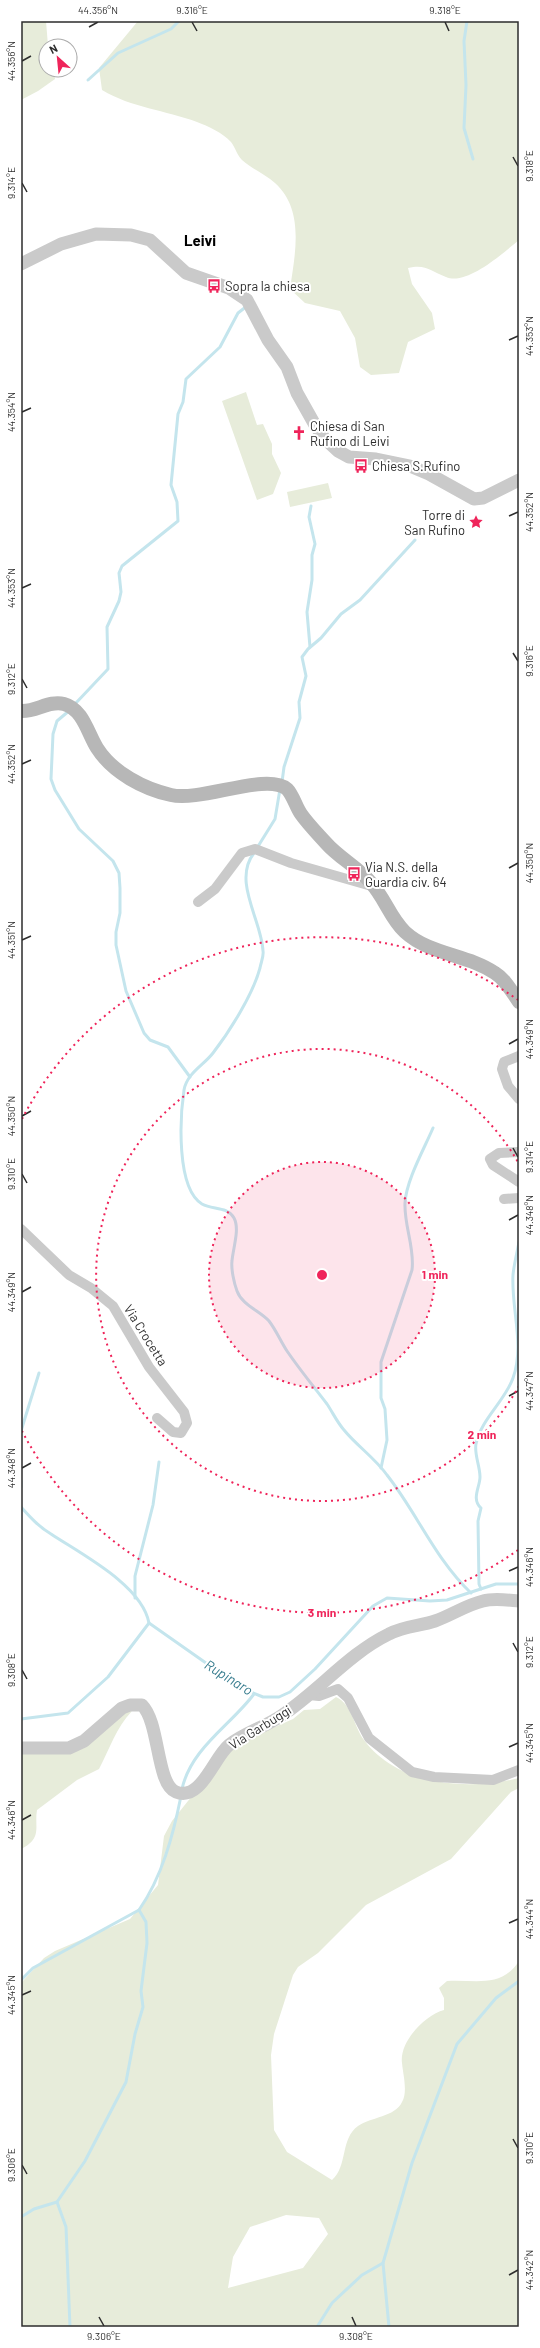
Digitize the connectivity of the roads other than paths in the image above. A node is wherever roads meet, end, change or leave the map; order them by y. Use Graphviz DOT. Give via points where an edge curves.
graph roads {
  1 [pos="21,264"];
  2 [pos="519,480"];
  3 [pos="21,711"];
  4 [pos="372,884"];
  5 [pos="198,902"];
  6 [pos="519,1002"];
  7 [pos="519,1056"];
  8 [pos="519,1099"];
  9 [pos="519,1152"];
  10 [pos="519,1182"];
  11 [pos="519,1198"];
  12 [pos="504,1199"];
  13 [pos="21,1229"];
  14 [pos="157,1418"];
  15 [pos="519,1600"];
  16 [pos="309,1695"];
  17 [pos="21,1748"];
  18 [pos="519,1770"];
  1 -- 2 [label="street" via="61,244 96,234 131,235 150,240 186,273 229,288 247,300 268,340 287,367 315,425 338,451 349,458 382,460 410,466 474,499 483,498"];
  3 -- 4 [label="main road" via="53,702 72,707 84,721 98,749 110,763 147,787 185,797 259,783 275,784 287,789 301,814 328,845"];
  4 -- 5 [label="street" via="291,863 255,849 242,853 215,889"];
  4 -- 6 [label="main road" via="404,932 421,943 496,973"];
  7 -- 8 [label="street" via="504,1062 502,1069 508,1086"];
  9 -- 10 [label="street" via="499,1153 490,1159 493,1165"];
  11 -- 12 [label="street"];
  13 -- 14 [label="street, Via Crocetta" via="69,1275 91,1288 113,1306 149,1367 184,1412 187,1423 181,1433 173,1432"];
  15 -- 16 [label="street, Via Garbuggi" via="484,1601 435,1621 390,1633 333,1672"];
  16 -- 17 [label="street, Via Garbuggi" via="281,1716 227,1746 206,1777 194,1790 184,1794 175,1792 168,1785 152,1722 148,1711 142,1705 122,1708 84,1741 69,1748"];
  16 -- 18 [label="street" via="319,1696 338,1689 348,1698 369,1738 412,1772 434,1777 493,1780"];
}
